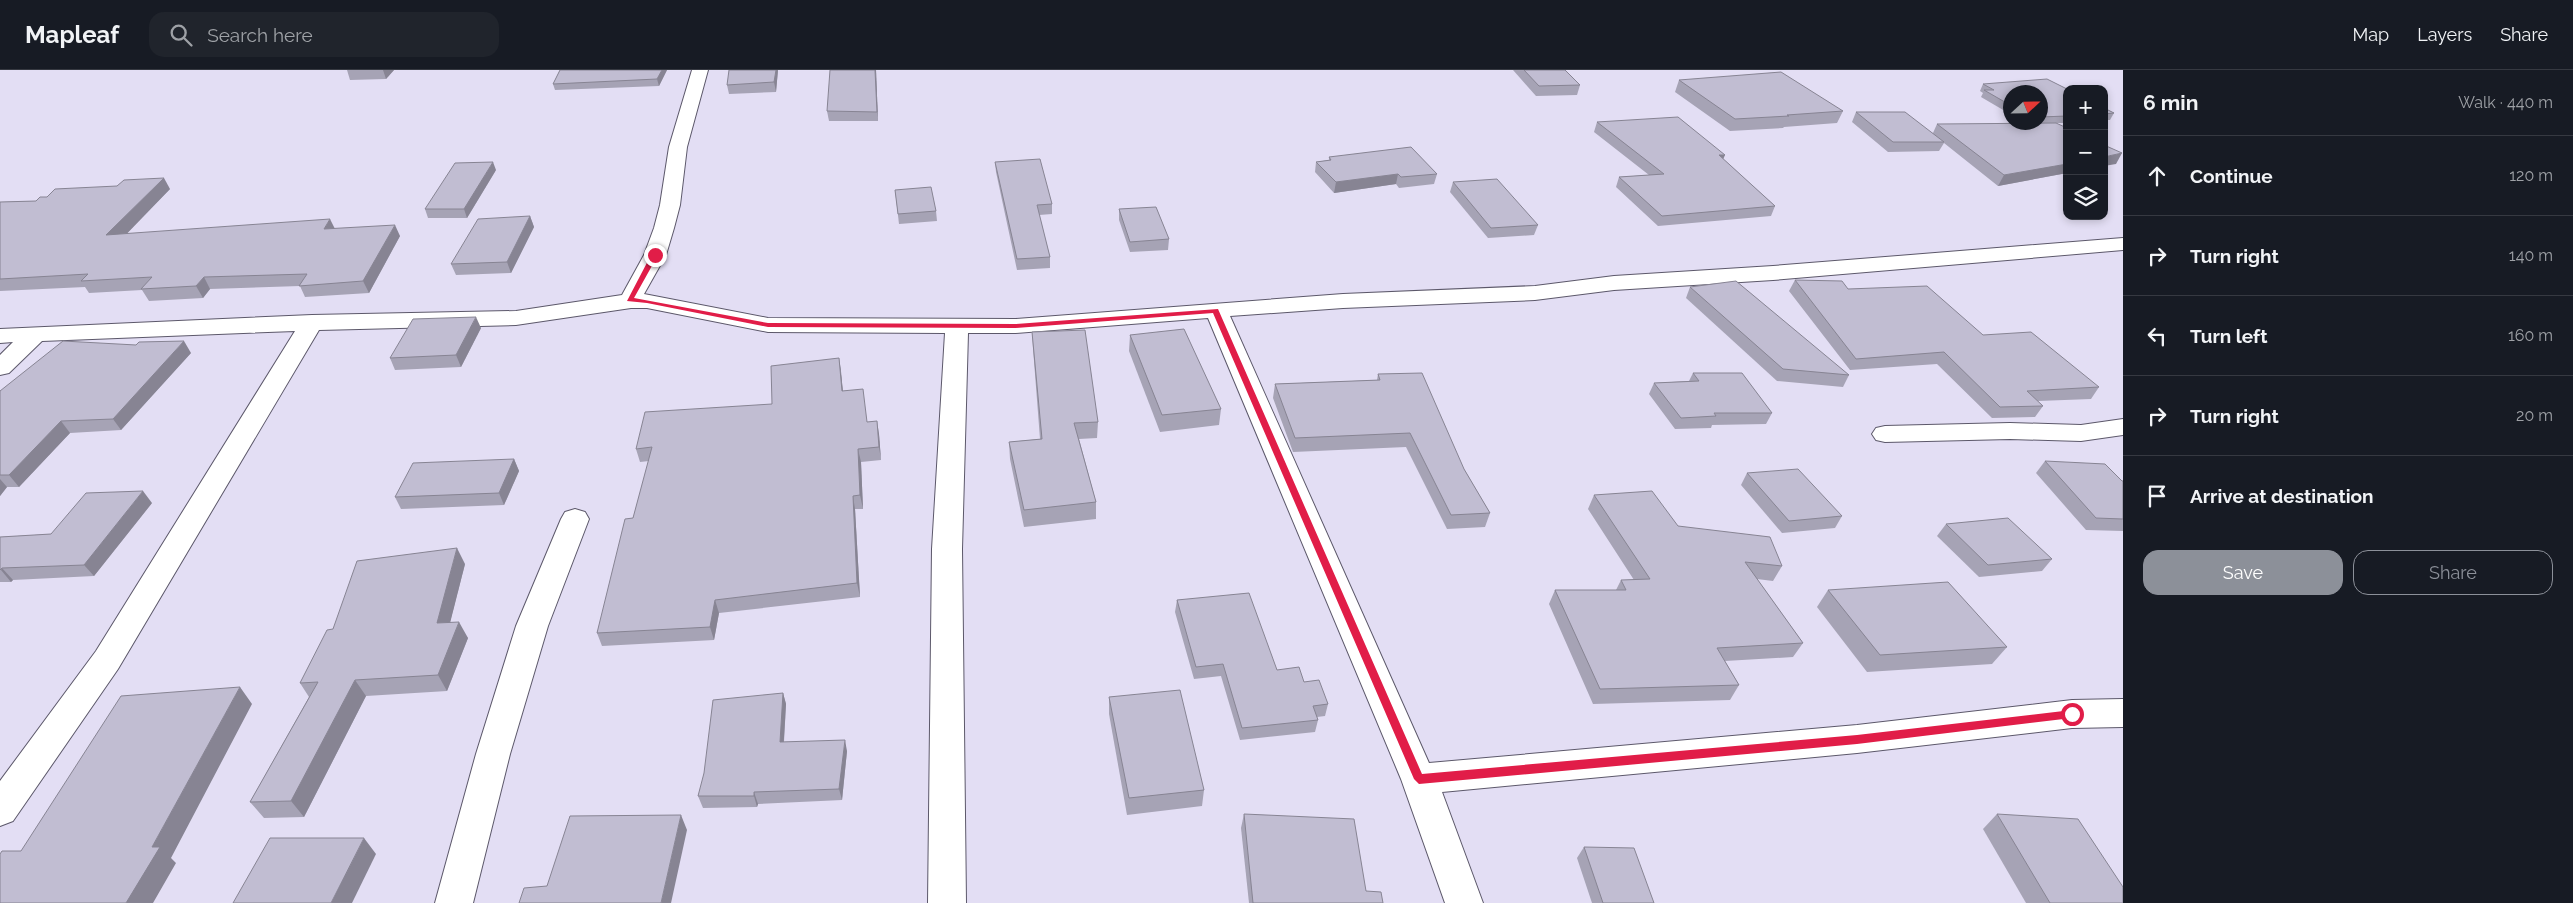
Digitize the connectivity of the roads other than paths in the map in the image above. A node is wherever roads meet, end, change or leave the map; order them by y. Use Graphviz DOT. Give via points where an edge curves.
graph roads {
  1 [pos="700,70"];
  2 [pos="2123,244"];
  3 [pos="630,300"];
  4 [pos="1216,310"];
  5 [pos="312,322"];
  6 [pos="957,327"];
  7 [pos="35,334"];
  8 [pos="0,336"];
  9 [pos="0,368"];
  10 [pos="2123,428"];
  11 [pos="1885,434"];
  12 [pos="575,519"];
  13 [pos="2123,713"];
  14 [pos="1419,779"];
  15 [pos="0,810"];
  16 [pos="454,903"];
  17 [pos="947,903"];
  18 [pos="1464,903"];
  1 -- 3 [label="street" via="678,147 664,228 655,255"];
  2 -- 4 [label="street" via="1535,293"];
  3 -- 5 [label="street" via="517,318"];
  3 -- 6 [label="street" via="768,325"];
  4 -- 6 [label="street" via="1016,326"];
  4 -- 14 [label="street"];
  5 -- 7 [label="street"];
  5 -- 15 [label="street" via="107,660"];
  6 -- 17 [label="street" via="947,550"];
  7 -- 8 [label="street"];
  7 -- 9 [label="street"];
  10 -- 11 [label="street" via="2081,433"];
  12 -- 16 [label="street" via="532,626 493,754"];
  13 -- 14 [label="street" via="2072,714 1857,740"];
  14 -- 18 [label="street"];
}
